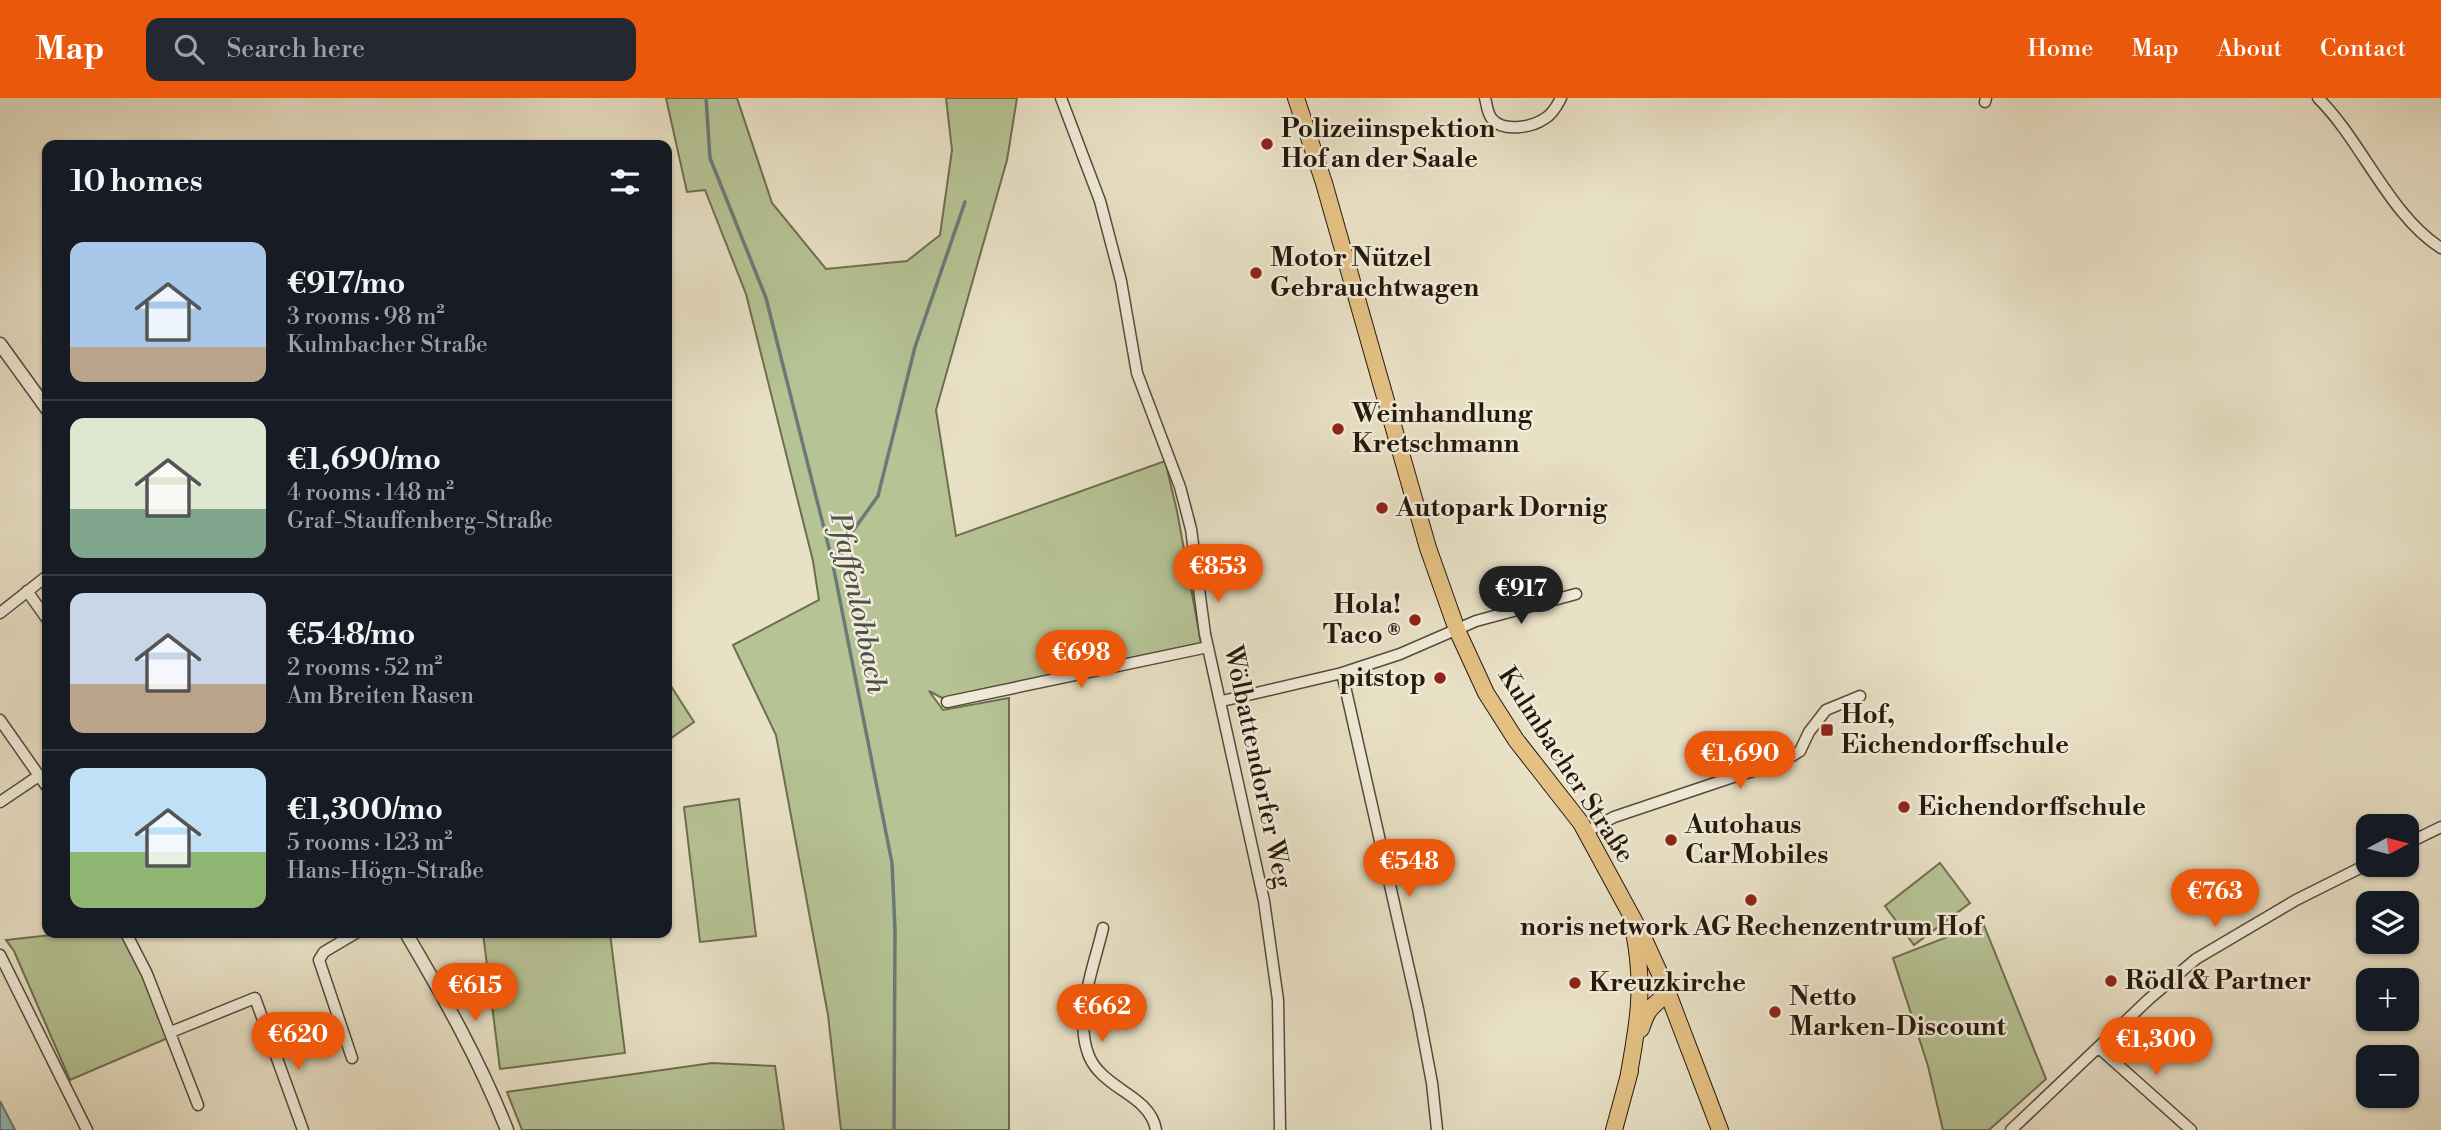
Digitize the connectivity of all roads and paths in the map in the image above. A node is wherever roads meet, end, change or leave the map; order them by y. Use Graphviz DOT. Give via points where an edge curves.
graph roads {
  1 [pos="1061,98"];
  2 [pos="1296,98"];
  3 [pos="1485,98"];
  4 [pos="1561,98"];
  5 [pos="2318,98"];
  6 [pos="2441,248"];
  7 [pos="0,344"];
  8 [pos="42,402"];
  9 [pos="42,580"];
  10 [pos="27,591"];
  11 [pos="1576,594"];
  12 [pos="42,612"];
  13 [pos="0,613"];
  14 [pos="1457,630"];
  15 [pos="1208,647"];
  16 [pos="1342,673"];
  17 [pos="1860,696"];
  18 [pos="1222,701"];
  19 [pos="947,702"];
  20 [pos="0,720"];
  21 [pos="40,775"];
  22 [pos="42,778"];
  23 [pos="0,802"];
  24 [pos="2441,827"];
  25 [pos="1586,832"];
  26 [pos="2419,838"];
  27 [pos="2356,870"];
  28 [pos="1631,914"];
  29 [pos="1103,928"];
  30 [pos="129,938"];
  31 [pos="348,938"];
  32 [pos="410,938"];
  33 [pos="0,955"];
  34 [pos="1664,983"];
  35 [pos="171,1032"];
  36 [pos="2099,1048"];
  37 [pos="352,1058"];
  38 [pos="1628,1079"];
  39 [pos="198,1105"];
  40 [pos="87,1130"];
  41 [pos="303,1130"];
  42 [pos="507,1130"];
  43 [pos="1156,1130"];
  44 [pos="1280,1130"];
  45 [pos="1437,1130"];
  46 [pos="1614,1130"];
  47 [pos="1720,1130"];
  48 [pos="2011,1130"];
  49 [pos="2192,1130"];
  1 -- 15 [label="street, Wölbattendorfer Weg" via="1113,247 1137,373 1186,508"];
  2 -- 14 [label="main road, Kulmbacher Straße" via="1428,548"];
  3 -- 4 [label="street" via="1493,120 1508,128 1544,119"];
  5 -- 6 [label="street" via="2409,218"];
  7 -- 8 [label="street"];
  9 -- 10 [label="street"];
  10 -- 12 [label="street"];
  10 -- 13 [label="street"];
  11 -- 14 [label="street"];
  14 -- 16 [label="street"];
  14 -- 25 [label="main road, Kulmbacher Straße" via="1486,693 1516,740"];
  15 -- 18 [label="street, Wölbattendorfer Weg"];
  15 -- 19 [label="street"];
  16 -- 18 [label="street"];
  16 -- 45 [label="street" via="1418,1009"];
  17 -- 25 [label="street" via="1826,710 1800,751 1781,763 1614,817"];
  18 -- 44 [label="street, Wölbattendorfer Weg" via="1264,901 1278,1000"];
  20 -- 21 [label="street"];
  21 -- 22 [label="street"];
  21 -- 23 [label="street"];
  24 -- 26 [label="street"];
  25 -- 28 [label="main road, Kulmbacher Straße"];
  27 -- 36 [label="street" via="2196,959"];
  28 -- 34 [label="main road, Kulmbacher Straße"];
  28 -- 38 [label="main road" via="1641,991"];
  29 -- 43 [label="street" via="1083,1018 1089,1058 1106,1079 1139,1101"];
  30 -- 35 [label="street"];
  31 -- 37 [label="street" via="318,960"];
  32 -- 42 [label="street" via="471,1051"];
  33 -- 40 [label="street"];
  34 -- 38 [label="main road" via="1661,1000 1643,1024"];
  34 -- 47 [label="main road, Kulmbacher Straße"];
  35 -- 39 [label="street"];
  35 -- 41 [label="street" via="254,998"];
  36 -- 48 [label="street"];
  36 -- 49 [label="street"];
  38 -- 46 [label="main road"];
}
